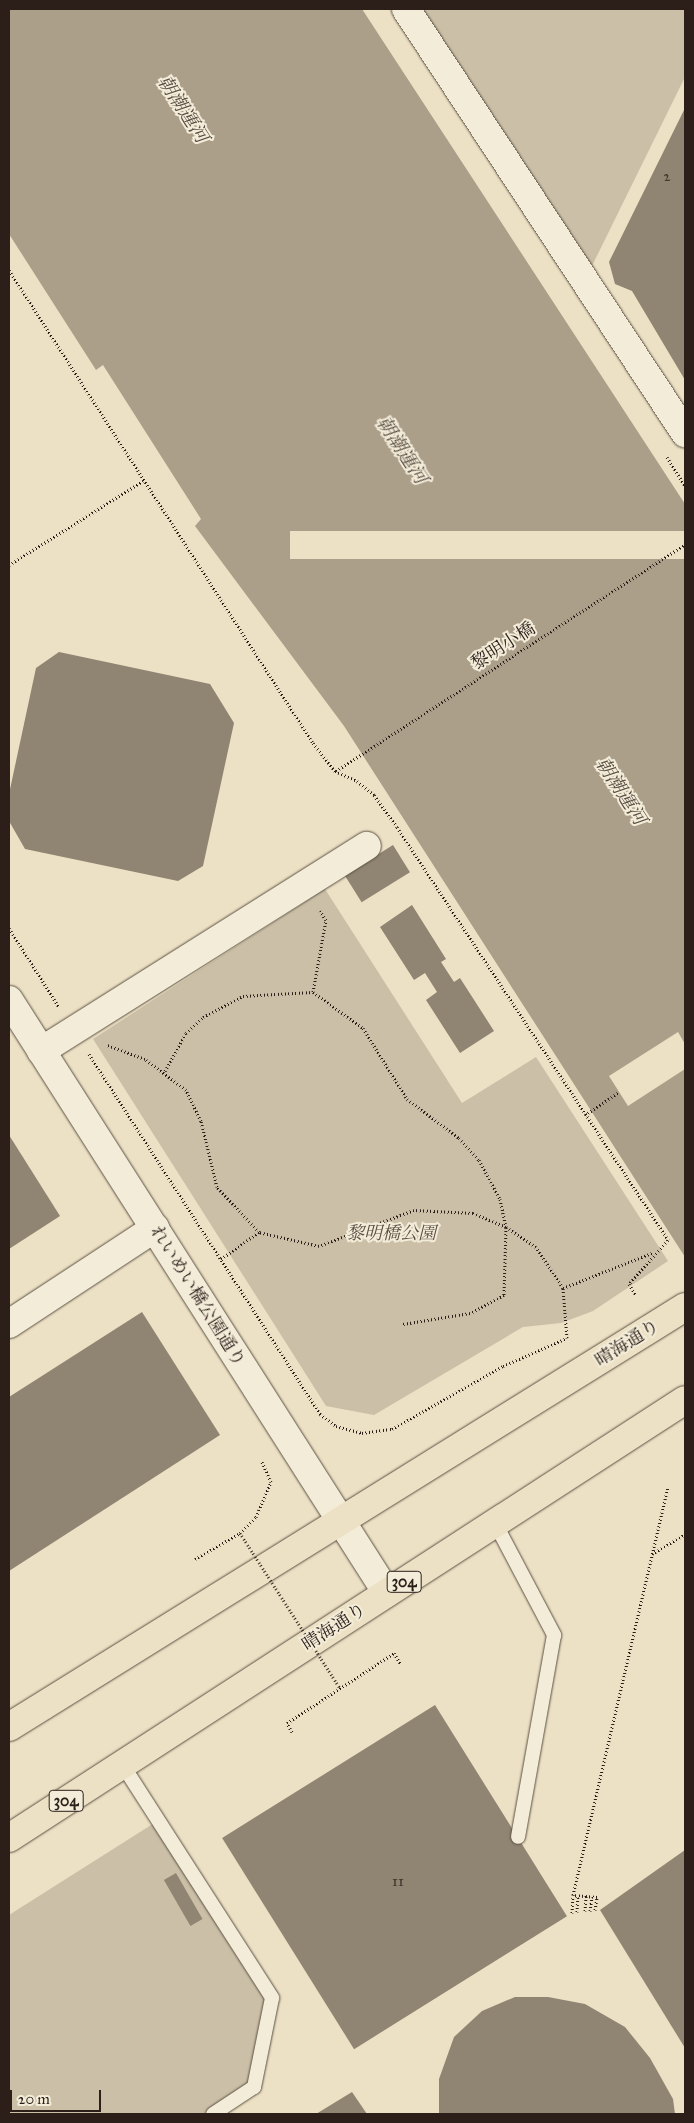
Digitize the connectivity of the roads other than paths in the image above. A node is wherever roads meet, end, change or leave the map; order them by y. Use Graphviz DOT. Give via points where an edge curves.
graph roads {
  1 [pos="406,9"];
  2 [pos="685,433"];
  3 [pos="367,846"];
  4 [pos="9,1000"];
  5 [pos="41,1051"];
  6 [pos="155,1228"];
  7 [pos="685,1308"];
  8 [pos="9,1324"];
  9 [pos="685,1400"];
  10 [pos="342,1521"];
  11 [pos="495,1523"];
  12 [pos="388,1593"];
  13 [pos="9,1728"];
  14 [pos="122,1764"];
  15 [pos="518,1837"];
  16 [pos="9,1838"];
  17 [pos="213,2114"];
  1 -- 2 [label="street"];
  3 -- 5 [label="street" via="303,883"];
  4 -- 5 [label="street, れいめい橋公園通り"];
  5 -- 6 [label="street, れいめい橋公園通り"];
  6 -- 8 [label="street"];
  6 -- 10 [label="street, れいめい橋公園通り"];
  7 -- 10 [label="main road, 晴海通り"];
  9 -- 11 [label="main road, 晴海通り / 304"];
  10 -- 12 [label="street, れいめい橋公園通り"];
  10 -- 13 [label="main road, 晴海通り"];
  11 -- 12 [label="main road, 晴海通り / 304"];
  11 -- 15 [label="lane" via="554,1635"];
  12 -- 14 [label="main road, 晴海通り / 304"];
  14 -- 16 [label="main road, 晴海通り / 304"];
  14 -- 17 [label="lane" via="272,1998 254,2087"];
}
